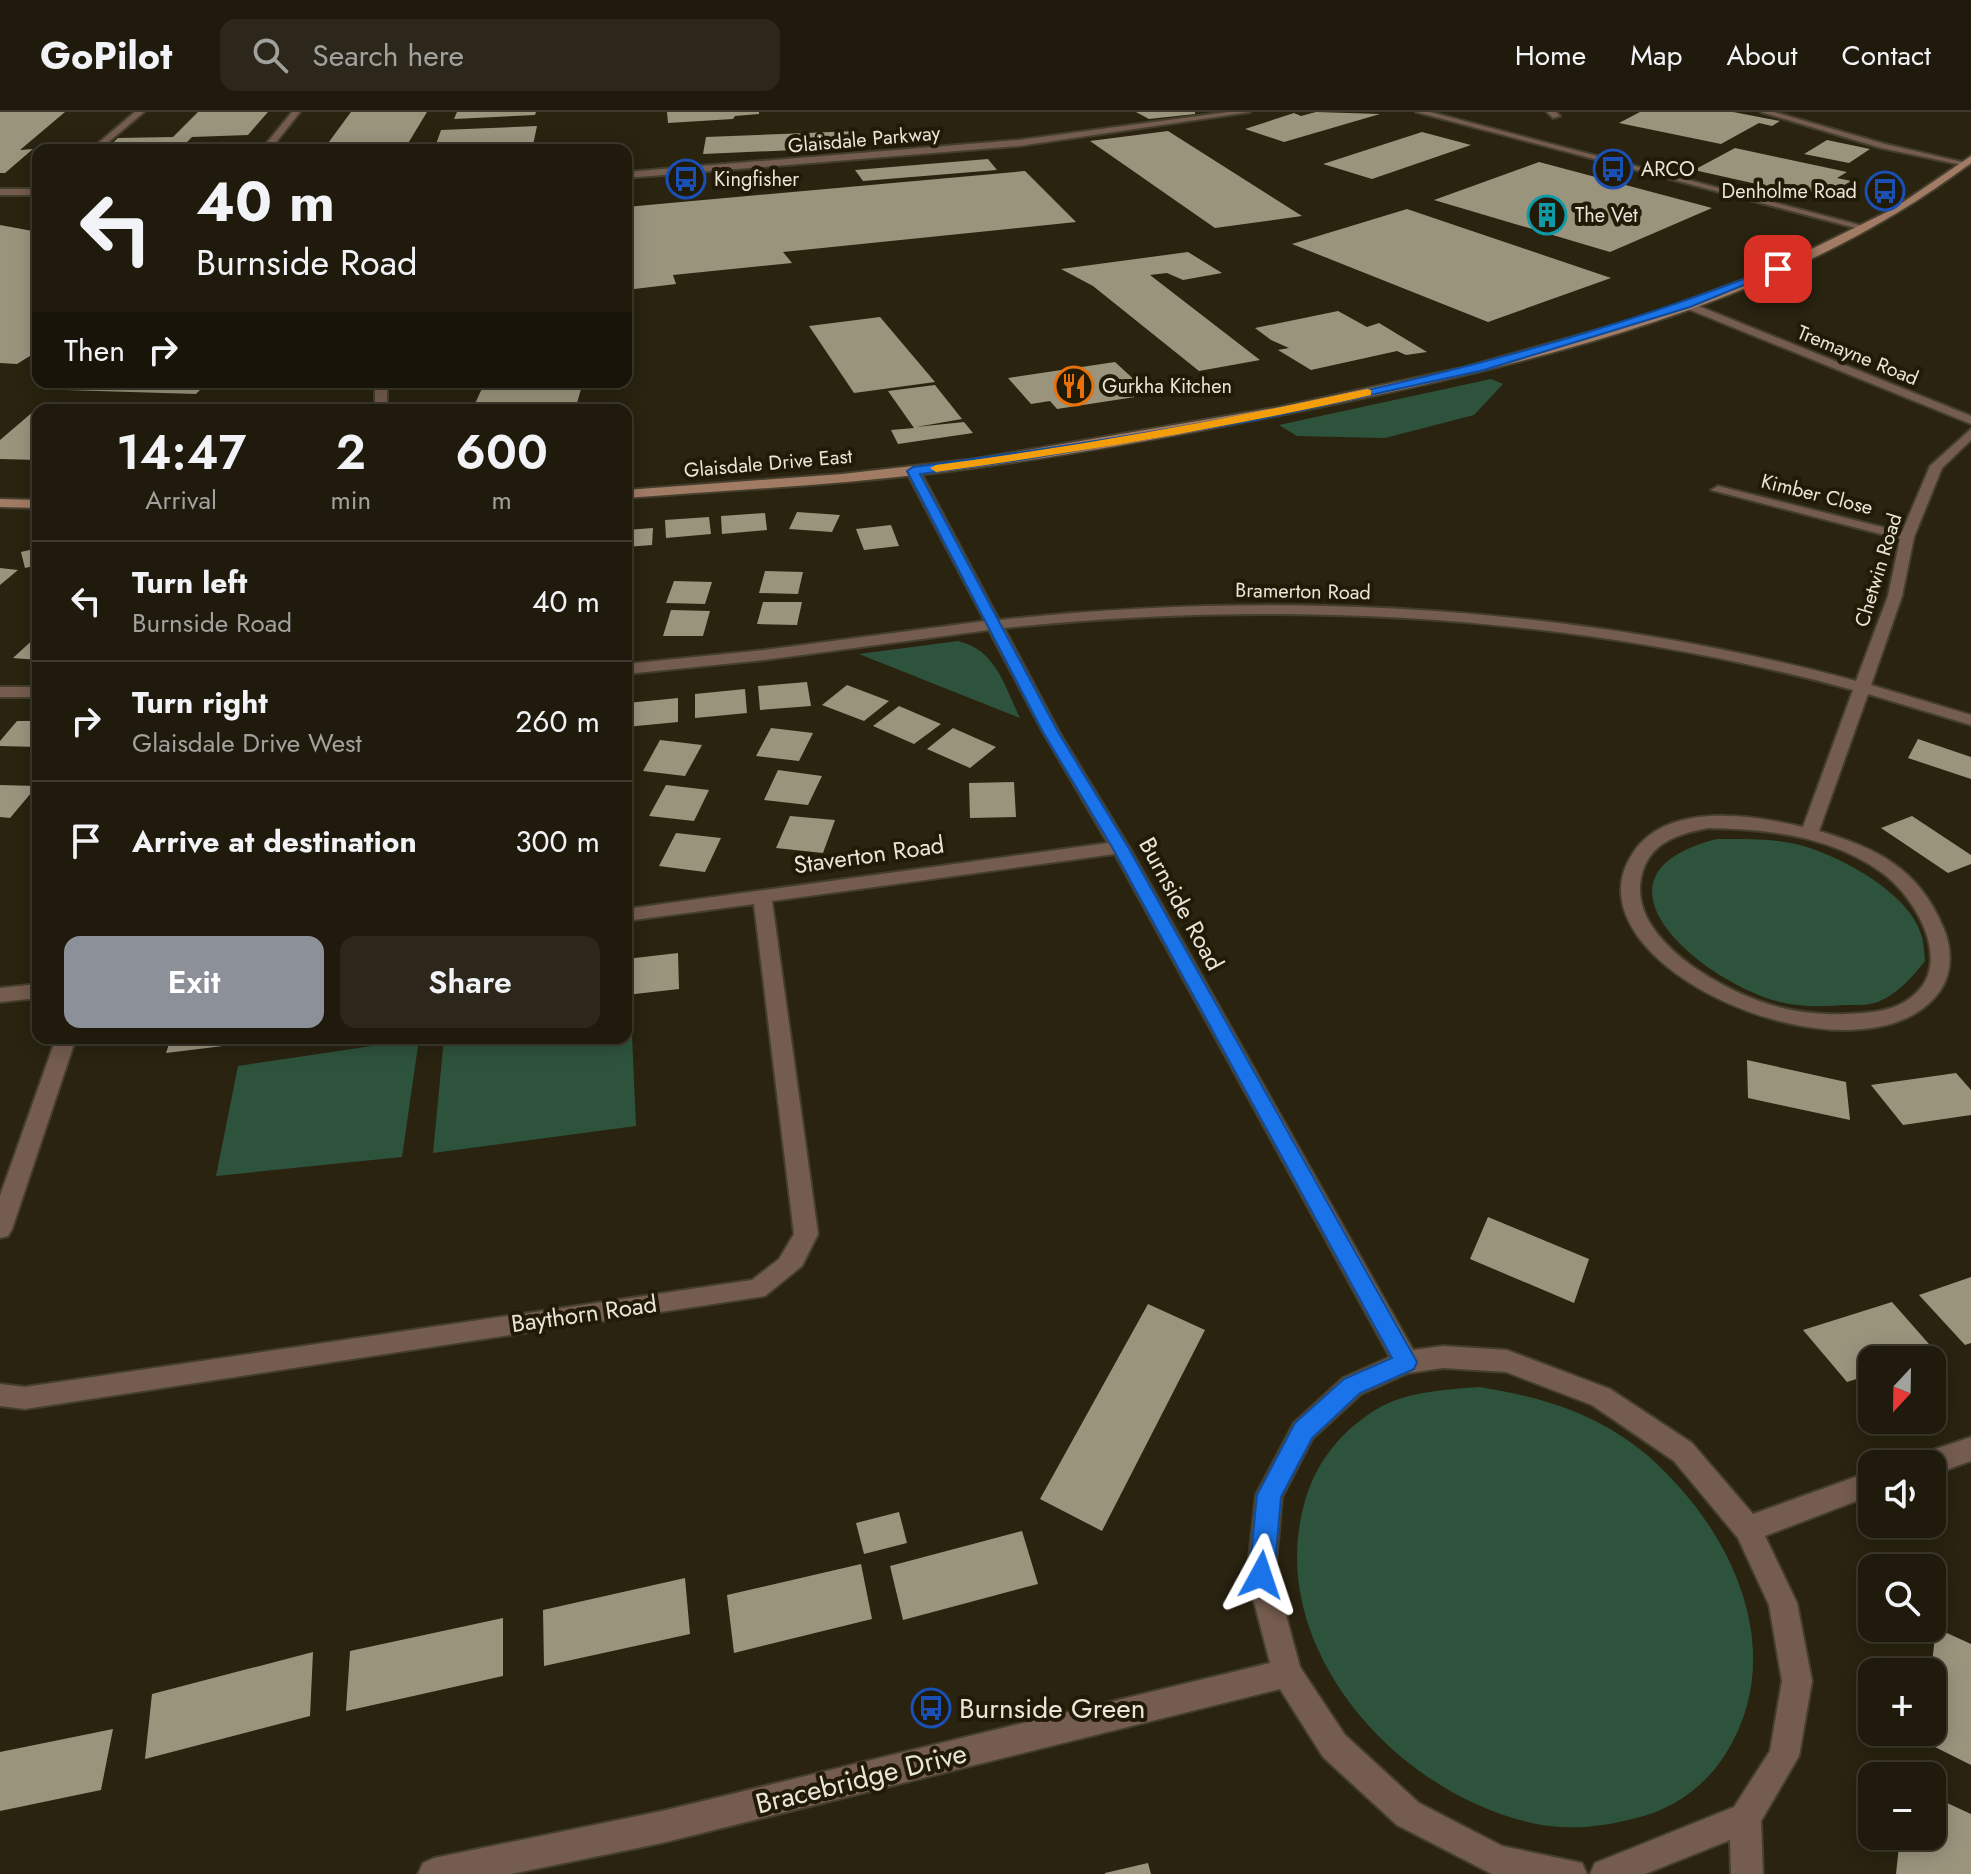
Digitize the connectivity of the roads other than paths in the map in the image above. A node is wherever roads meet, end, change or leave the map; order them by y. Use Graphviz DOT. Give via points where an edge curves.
graph roads {
  1 [pos="140,112"];
  2 [pos="296,112"];
  3 [pos="1246,112"];
  4 [pos="1420,112"];
  5 [pos="1765,112"];
  6 [pos="101,144"];
  7 [pos="270,144"];
  8 [pos="1969,161"];
  9 [pos="632,175"];
  10 [pos="0,192"];
  11 [pos="32,192"];
  12 [pos="1866,228"];
  13 [pos="1687,305"];
  14 [pos="1971,420"];
  15 [pos="1971,433"];
  16 [pos="913,471"];
  17 [pos="1718,489"];
  18 [pos="632,494"];
  19 [pos="32,504"];
  20 [pos="3,506"];
  21 [pos="1907,537"];
  22 [pos="995,625"];
  23 [pos="632,669"];
  24 [pos="1860,687"];
  25 [pos="0,692"];
  26 [pos="32,692"];
  27 [pos="1971,720"];
  28 [pos="1810,832"];
  29 [pos="1120,847"];
  30 [pos="762,896"];
  31 [pos="632,914"];
  32 [pos="32,992"];
  33 [pos="0,995"];
  34 [pos="64,1044"];
  35 [pos="0,1229"];
  36 [pos="1406,1362"];
  37 [pos="0,1395"];
  38 [pos="1971,1449"];
  39 [pos="1946,1458"];
  40 [pos="1858,1488"];
  41 [pos="1748,1529"];
  42 [pos="1287,1673"];
  43 [pos="1745,1818"];
  44 [pos="1508,1868"];
  45 [pos="434,1874"];
  46 [pos="1571,1874"];
  47 [pos="1606,1874"];
  48 [pos="1747,1874"];
  1 -- 6 [label="street"];
  2 -- 7 [label="street"];
  3 -- 9 [label="street, Glaisdale Parkway" via="1004,144"];
  4 -- 12 [label="street"];
  5 -- 8 [label="street" via="1884,146"];
  8 -- 12 [label="street, Glaisdale Drive East"];
  10 -- 11 [label="street"];
  12 -- 13 [label="street, Glaisdale Drive East"];
  13 -- 14 [label="street, Tremayne Road"];
  13 -- 16 [label="street, Glaisdale Drive East" via="1484,367 1256,416"];
  15 -- 21 [label="street, Chetwin Road" via="1936,466"];
  16 -- 18 [label="street, Glaisdale Drive East"];
  16 -- 22 [label="street, Burnside Road"];
  17 -- 21 [label="street, Kimber Close"];
  19 -- 20 [label="street"];
  21 -- 24 [label="street, Chetwin Road" via="1895,596"];
  22 -- 23 [label="street, Bramerton Road" via="729,662"];
  22 -- 24 [label="street, Bramerton Road" via="1206,609 1435,615 1650,642"];
  22 -- 29 [label="street, Burnside Road"];
  24 -- 27 [label="street, Bramerton Road"];
  24 -- 28 [label="street, Chetwin Road"];
  25 -- 26 [label="street"];
  28 -- 28 [label="street" via="1757,822 1708,822 1667,833 1640,853 1628,882 1632,908 1654,943 1693,977 1746,1004 1806,1021 1865,1023 1920,1009 1947,983 1952,951 1938,915 1895,874 1862,853"];
  29 -- 30 [label="street, Staverton Road"];
  29 -- 36 [label="street, Burnside Road"];
  30 -- 31 [label="street, Staverton Road"];
  30 -- 37 [label="street, Baythorn Road" via="806,1234 801,1249 776,1277 757,1289 25,1398"];
  32 -- 33 [label="street"];
  34 -- 35 [label="street"];
  36 -- 41 [label="street" via="1443,1357 1507,1361 1601,1397 1683,1452"];
  36 -- 42 [label="street" via="1352,1386 1303,1431 1269,1495 1261,1575"];
  38 -- 39 [label="street"];
  40 -- 41 [label="street"];
  41 -- 43 [label="street" via="1783,1603 1797,1681 1784,1756"];
  42 -- 44 [label="street" via="1334,1746 1408,1814"];
  42 -- 45 [label="street, Bracebridge Drive" via="662,1827"];
  43 -- 47 [label="street"];
  43 -- 48 [label="street"];
  44 -- 46 [label="street"];
}
